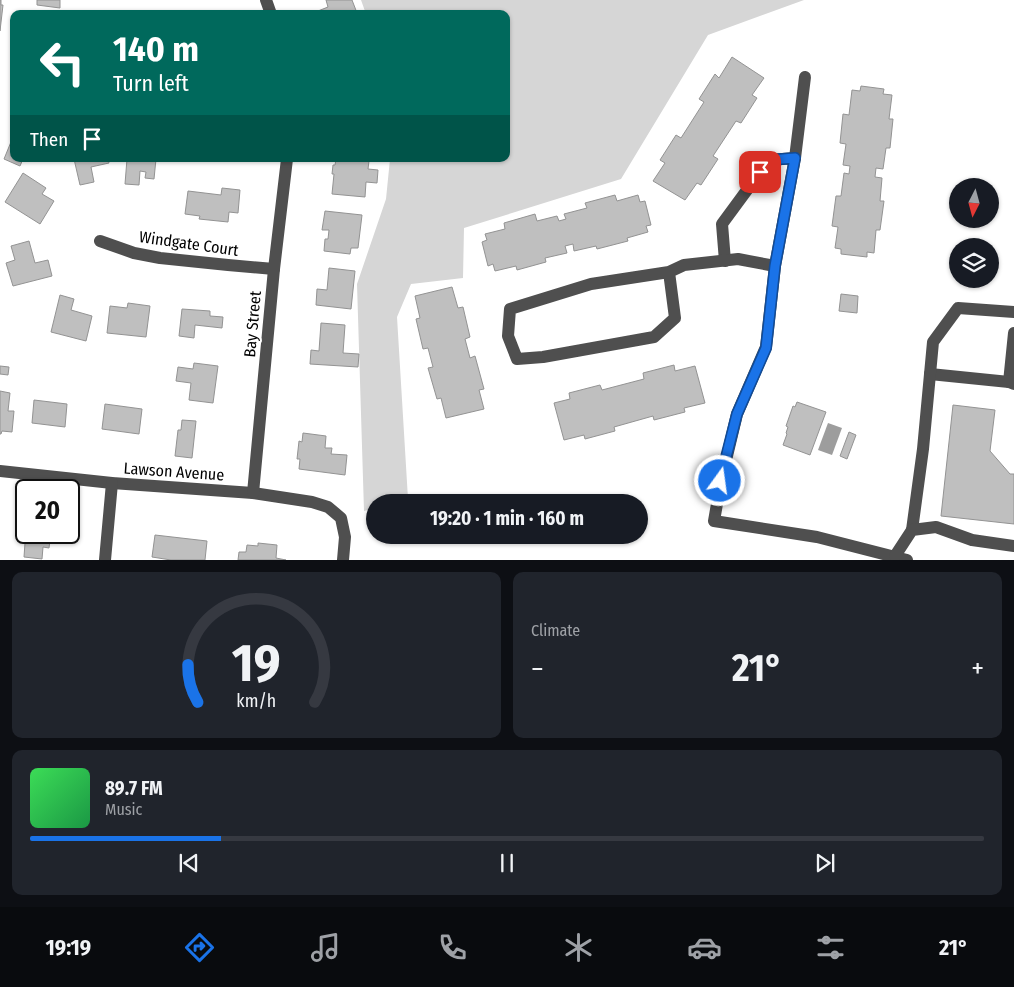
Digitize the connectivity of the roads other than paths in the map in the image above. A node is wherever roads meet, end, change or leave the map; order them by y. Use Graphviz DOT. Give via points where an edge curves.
graph roads {
  1 [pos="805,77"];
  2 [pos="795,158"];
  3 [pos="287,162"];
  4 [pos="100,241"];
  5 [pos="724,261"];
  6 [pos="775,266"];
  7 [pos="274,268"];
  8 [pos="669,272"];
  9 [pos="1014,312"];
  10 [pos="1014,333"];
  11 [pos="930,374"];
  12 [pos="1011,383"];
  13 [pos="0,471"];
  14 [pos="112,483"];
  15 [pos="253,493"];
  16 [pos="912,530"];
  17 [pos="855,546"];
  18 [pos="1014,546"];
  19 [pos="901,558"];
  20 [pos="105,560"];
  21 [pos="343,560"];
  22 [pos="853,560"];
  1 -- 2 [label="street"];
  2 -- 5 [label="street" via="770,160 722,224"];
  2 -- 6 [label="street"];
  3 -- 7 [label="street, Bay Street"];
  4 -- 7 [label="street, Windgate Court" via="160,258"];
  5 -- 6 [label="street" via="738,259"];
  5 -- 8 [label="street" via="684,265"];
  6 -- 17 [label="street" via="766,348 737,414 720,481 714,521"];
  7 -- 15 [label="street, Bay Street"];
  8 -- 8 [label="street" via="676,318 654,337 517,359 508,336 510,309 590,284"];
  9 -- 11 [label="street" via="958,308 933,342"];
  10 -- 12 [label="street"];
  11 -- 12 [label="street"];
  11 -- 16 [label="street"];
  13 -- 14 [label="street, Lawson Avenue"];
  14 -- 15 [label="street, Lawson Avenue"];
  14 -- 20 [label="street"];
  15 -- 21 [label="street, Lawson Avenue" via="328,507 341,518 345,537"];
  16 -- 18 [label="street" via="936,527 972,540"];
  16 -- 19 [label="street"];
  17 -- 19 [label="street"];
  17 -- 22 [label="street"];
}
